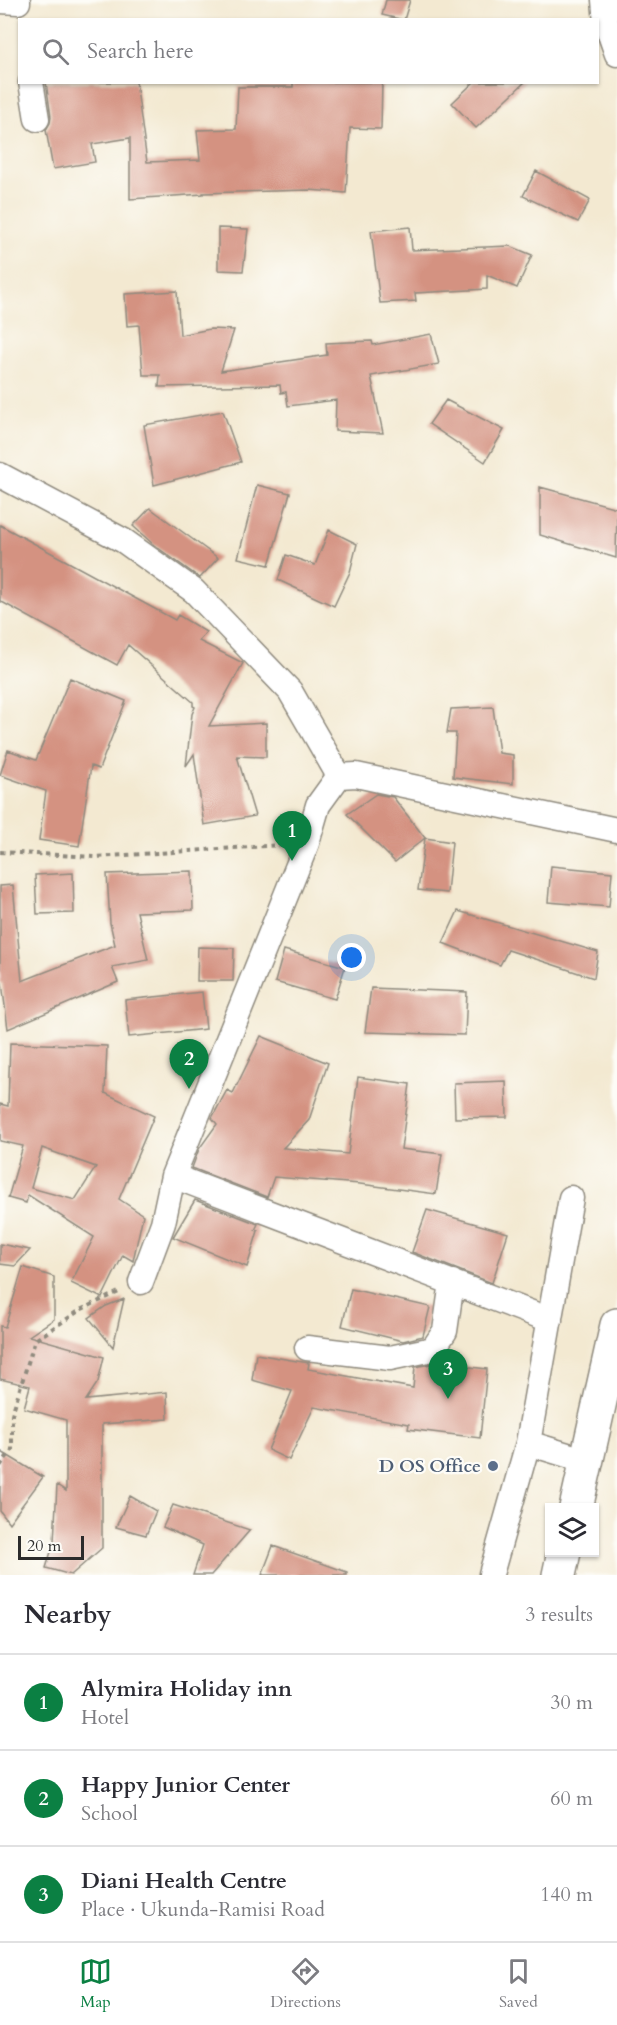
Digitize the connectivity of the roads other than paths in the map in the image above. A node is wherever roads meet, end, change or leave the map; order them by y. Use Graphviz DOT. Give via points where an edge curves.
graph roads {
  1 [pos="604,0"];
  2 [pos="617,54"];
  3 [pos="31,84"];
  4 [pos="36,119"];
  5 [pos="0,475"];
  6 [pos="339,776"];
  7 [pos="617,830"];
  8 [pos="173,1176"];
  9 [pos="571,1197"];
  10 [pos="141,1282"];
  11 [pos="452,1282"];
  12 [pos="550,1320"];
  13 [pos="617,1325"];
  14 [pos="307,1348"];
  15 [pos="528,1443"];
  16 [pos="587,1461"];
  17 [pos="577,1503"];
  18 [pos="563,1557"];
  19 [pos="491,1574"];
  20 [pos="559,1575"];
  1 -- 2 [label="street" via="606,23"];
  3 -- 4 [label="street"];
  5 -- 6 [label="street" via="124,541 194,591 290,691"];
  6 -- 7 [label="street" via="356,775"];
  6 -- 8 [label="street" via="318,805 307,843"];
  8 -- 10 [label="street" via="163,1223"];
  8 -- 11 [label="street"];
  9 -- 12 [label="street"];
  11 -- 12 [label="street"];
  11 -- 14 [label="street" via="445,1331 433,1349 390,1358"];
  12 -- 15 [label="street"];
  13 -- 16 [label="highway"];
  15 -- 16 [label="street"];
  15 -- 19 [label="street"];
  16 -- 17 [label="highway"];
  18 -- 20 [label="highway"];
}
